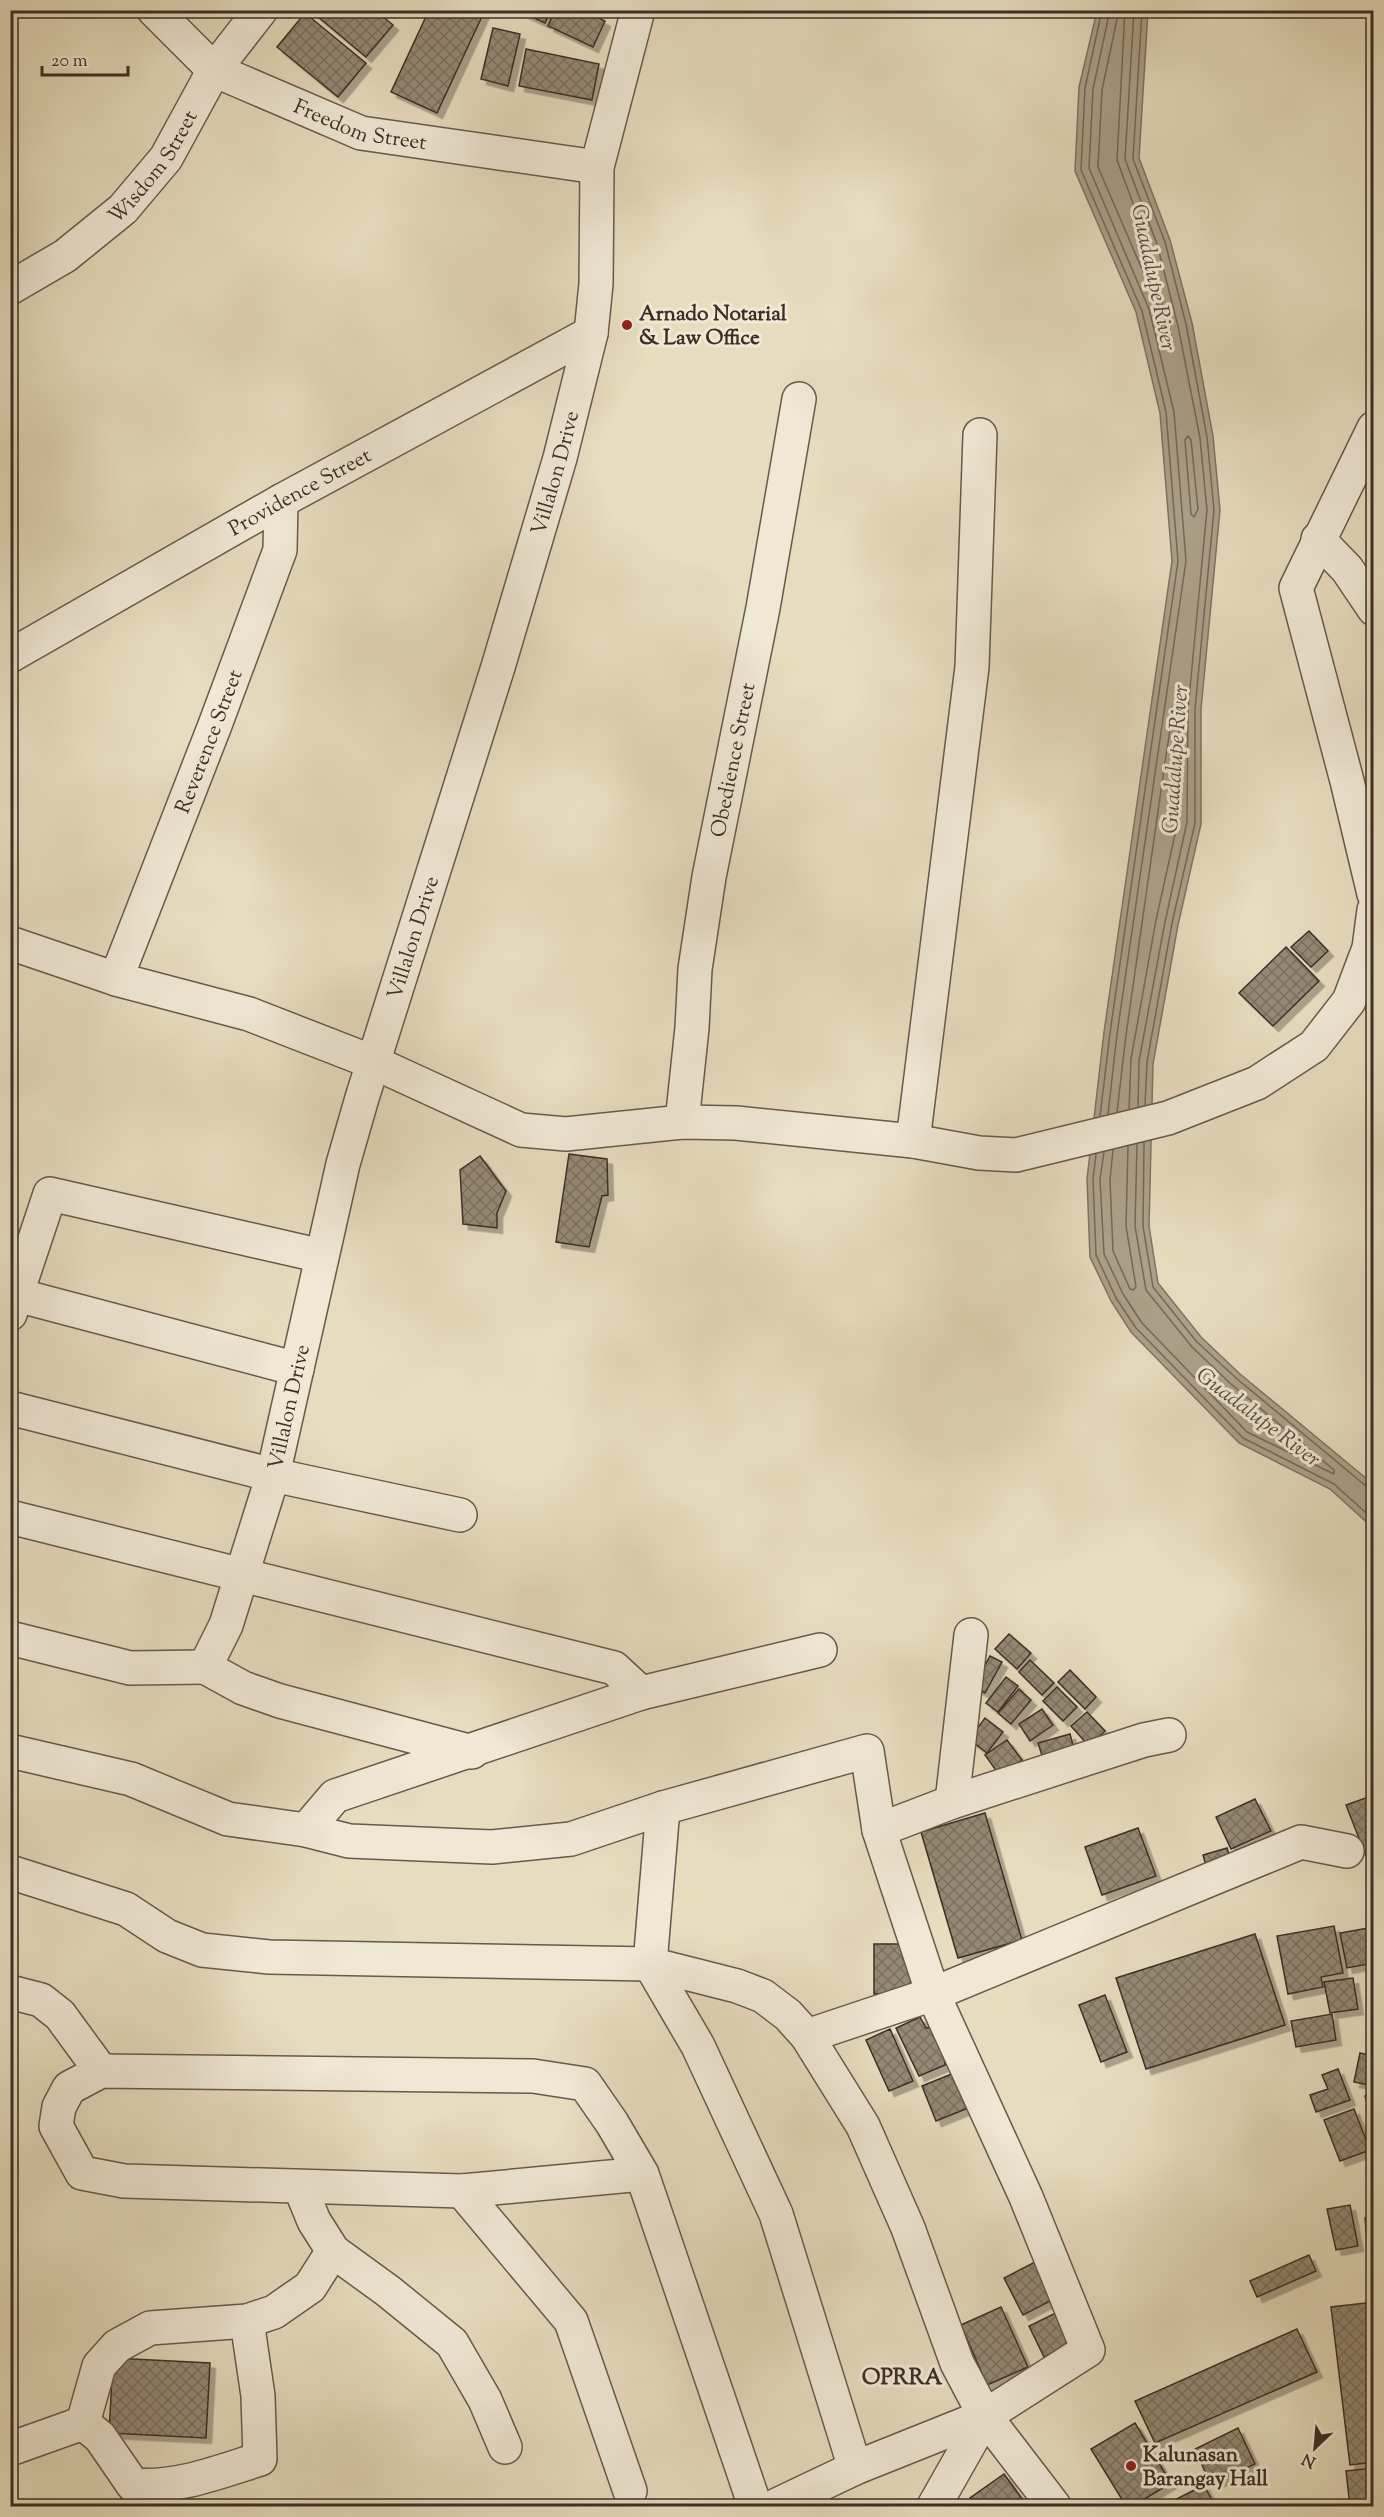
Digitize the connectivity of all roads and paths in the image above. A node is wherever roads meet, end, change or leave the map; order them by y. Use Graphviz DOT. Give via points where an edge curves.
graph roads {
  1 [pos="154,10"];
  2 [pos="638,10"];
  3 [pos="260,11"];
  4 [pos="214,70"];
  5 [pos="597,167"];
  6 [pos="10,288"];
  7 [pos="591,333"];
  8 [pos="799,399"];
  9 [pos="980,435"];
  10 [pos="1371,440"];
  11 [pos="281,501"];
  12 [pos="1318,539"];
  13 [pos="1374,609"];
  14 [pos="10,656"];
  15 [pos="1374,894"];
  16 [pos="1374,910"];
  17 [pos="10,943"];
  18 [pos="116,979"];
  19 [pos="375,1063"];
  20 [pos="682,1122"];
  21 [pos="913,1141"];
  22 [pos="322,1256"];
  23 [pos="14,1304"];
  24 [pos="297,1368"];
  25 [pos="10,1408"];
  26 [pos="273,1475"];
  27 [pos="460,1515"];
  28 [pos="10,1517"];
  29 [pos="241,1575"];
  30 [pos="971,1635"];
  31 [pos="10,1638"];
  32 [pos="820,1650"];
  33 [pos="205,1667"];
  34 [pos="641,1693"];
  35 [pos="1168,1735"];
  36 [pos="10,1750"];
  37 [pos="472,1752"];
  38 [pos="952,1802"];
  39 [pos="663,1808"];
  40 [pos="306,1830"];
  41 [pos="879,1830"];
  42 [pos="1347,1851"];
  43 [pos="10,1872"];
  44 [pos="650,1964"];
  45 [pos="10,1992"];
  46 [pos="933,1994"];
  47 [pos="807,2036"];
  48 [pos="101,2071"];
  49 [pos="642,2174"];
  50 [pos="300,2187"];
  51 [pos="462,2191"];
  52 [pos="333,2251"];
  53 [pos="247,2321"];
  54 [pos="985,2416"];
  55 [pos="83,2423"];
  56 [pos="505,2447"];
  57 [pos="10,2449"];
  58 [pos="855,2468"];
  59 [pos="630,2491"];
  60 [pos="755,2506"];
  61 [pos="775,2506"];
  62 [pos="934,2506"];
  63 [pos="1054,2506"];
  1 -- 4 [label="street, Freedom Street"];
  2 -- 5 [label="street, Villalon Drive"];
  3 -- 4 [label="street, Wisdom Street"];
  4 -- 5 [label="street, Freedom Street" via="362,133"];
  4 -- 6 [label="street, Wisdom Street" via="166,158 123,209 65,256"];
  5 -- 7 [label="street, Villalon Drive" via="596,284"];
  7 -- 11 [label="street, Providence Street"];
  7 -- 19 [label="street, Villalon Drive" via="560,458"];
  8 -- 20 [label="street, Obedience Street" via="763,608 709,877 695,969"];
  9 -- 21 [label="street" via="972,667"];
  10 -- 12 [label="street"];
  11 -- 14 [label="street, Providence Street"];
  11 -- 18 [label="street, Reverence Street" via="280,550"];
  12 -- 13 [label="street" via="1347,569"];
  12 -- 15 [label="street" via="1296,588"];
  16 -- 21 [label="street" via="1369,948 1349,1001 1314,1046 1257,1083 1168,1118 1016,1155"];
  17 -- 18 [label="street"];
  18 -- 19 [label="street" via="249,1014"];
  19 -- 20 [label="street" via="521,1130 566,1134"];
  19 -- 22 [label="street, Villalon Drive" via="343,1164"];
  20 -- 21 [label="street" via="736,1123"];
  22 -- 23 [label="street" via="50,1194"];
  22 -- 24 [label="street, Villalon Drive"];
  23 -- 24 [label="street"];
  24 -- 26 [label="street, Villalon Drive"];
  25 -- 26 [label="street"];
  26 -- 27 [label="street"];
  26 -- 29 [label="street, Villalon Drive"];
  28 -- 29 [label="street"];
  29 -- 33 [label="street, Villalon Drive" via="226,1625"];
  29 -- 34 [label="street" via="614,1668"];
  30 -- 38 [label="street"];
  31 -- 33 [label="street" via="130,1668"];
  32 -- 34 [label="street"];
  33 -- 37 [label="street" via="243,1688 280,1701"];
  34 -- 37 [label="street"];
  35 -- 38 [label="street"];
  36 -- 40 [label="street" via="131,1779 228,1819"];
  37 -- 40 [label="street" via="335,1796"];
  38 -- 41 [label="street"];
  39 -- 40 [label="street" via="572,1839 492,1847 350,1841"];
  39 -- 41 [label="street" via="867,1751"];
  39 -- 44 [label="street"];
  41 -- 46 [label="street"];
  42 -- 46 [label="street" via="1301,1842"];
  43 -- 44 [label="street" via="126,1909 167,1936 202,1950 268,1957"];
  44 -- 47 [label="street" via="763,1996"];
  44 -- 58 [label="street" via="698,2046 776,2214"];
  45 -- 48 [label="street" via="41,2000 60,2015"];
  46 -- 47 [label="street"];
  46 -- 54 [label="street" via="1026,2197 1088,2350"];
  47 -- 54 [label="street" via="863,2127 908,2228 957,2363"];
  48 -- 49 [label="street" via="533,2076 585,2084"];
  48 -- 50 [label="street" via="69,2088 59,2107 56,2126 82,2173 124,2181"];
  49 -- 51 [label="street"];
  49 -- 60 [label="street"];
  50 -- 51 [label="street"];
  50 -- 52 [label="street" via="314,2221"];
  51 -- 59 [label="street" via="571,2321"];
  52 -- 53 [label="street" via="310,2287 274,2312"];
  52 -- 56 [label="street" via="452,2343 485,2400"];
  53 -- 55 [label="street" via="150,2328 117,2346 99,2366"];
  53 -- 55 [label="street" via="258,2396 260,2459 186,2481 133,2484 100,2437"];
  54 -- 58 [label="street"];
  54 -- 62 [label="street"];
  54 -- 63 [label="street"];
  55 -- 57 [label="street"];
  58 -- 61 [label="street"];
}
